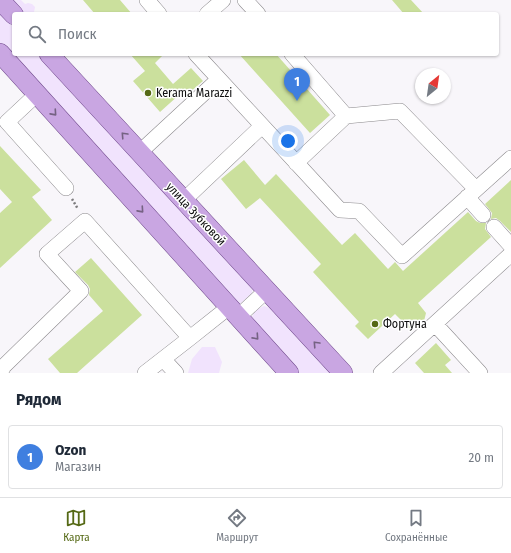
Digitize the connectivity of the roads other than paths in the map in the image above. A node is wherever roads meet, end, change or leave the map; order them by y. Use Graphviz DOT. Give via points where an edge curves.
graph roads {
  1 [pos="0,0"];
  2 [pos="147,0"];
  3 [pos="223,0"];
  4 [pos="245,0"];
  5 [pos="158,12"];
  6 [pos="209,12"];
  7 [pos="256,12"];
  8 [pos="12,13"];
  9 [pos="0,53"];
  10 [pos="52,56"];
  11 [pos="198,56"];
  12 [pos="294,56"];
  13 [pos="219,79"];
  14 [pos="37,94"];
  15 [pos="346,116"];
  16 [pos="262,126"];
  17 [pos="140,152"];
  18 [pos="511,158"];
  19 [pos="296,162"];
  20 [pos="66,188"];
  21 [pos="471,193"];
  22 [pos="184,200"];
  23 [pos="483,214"];
  24 [pos="494,227"];
  25 [pos="511,246"];
  26 [pos="511,254"];
  27 [pos="266,291"];
  28 [pos="233,312"];
  29 [pos="436,324"];
  30 [pos="190,338"];
  31 [pos="164,359"];
  32 [pos="0,373"];
  33 [pos="145,373"];
  34 [pos="176,373"];
  35 [pos="289,373"];
  36 [pos="343,373"];
  37 [pos="381,373"];
  38 [pos="480,373"];
  1 -- 8 [label="main road"];
  2 -- 5 [label="street"];
  3 -- 6 [label="street"];
  4 -- 7 [label="street"];
  9 -- 14 [label="main road"];
  17 -- 10 [label="main road, улица Зубковой, one-way"];
  11 -- 13 [label="street"];
  12 -- 15 [label="street"];
  13 -- 16 [label="street"];
  13 -- 17 [label="street"];
  14 -- 20 [label="street" via="7,122"];
  14 -- 28 [label="main road, one-way"];
  15 -- 19 [label="street"];
  15 -- 21 [label="street" via="400,111"];
  16 -- 19 [label="street"];
  16 -- 22 [label="street"];
  17 -- 22 [label="main road, улица Зубковой"];
  18 -- 21 [label="street"];
  19 -- 21 [label="street" via="340,210 359,211 402,256"];
  21 -- 23 [label="street"];
  22 -- 27 [label="main road, улица Зубковой"];
  24 -- 25 [label="street"];
  26 -- 29 [label="street"];
  27 -- 28 [label="street"];
  36 -- 27 [label="main road, улица Зубковой, one-way"];
  28 -- 30 [label="street"];
  28 -- 35 [label="main road, one-way"];
  29 -- 37 [label="street"];
  29 -- 38 [label="street"];
  30 -- 31 [label="street"];
  30 -- 32 [label="street" via="85,221 47,254 81,291 4,366"];
  31 -- 33 [label="street"];
  31 -- 34 [label="street"];
}
